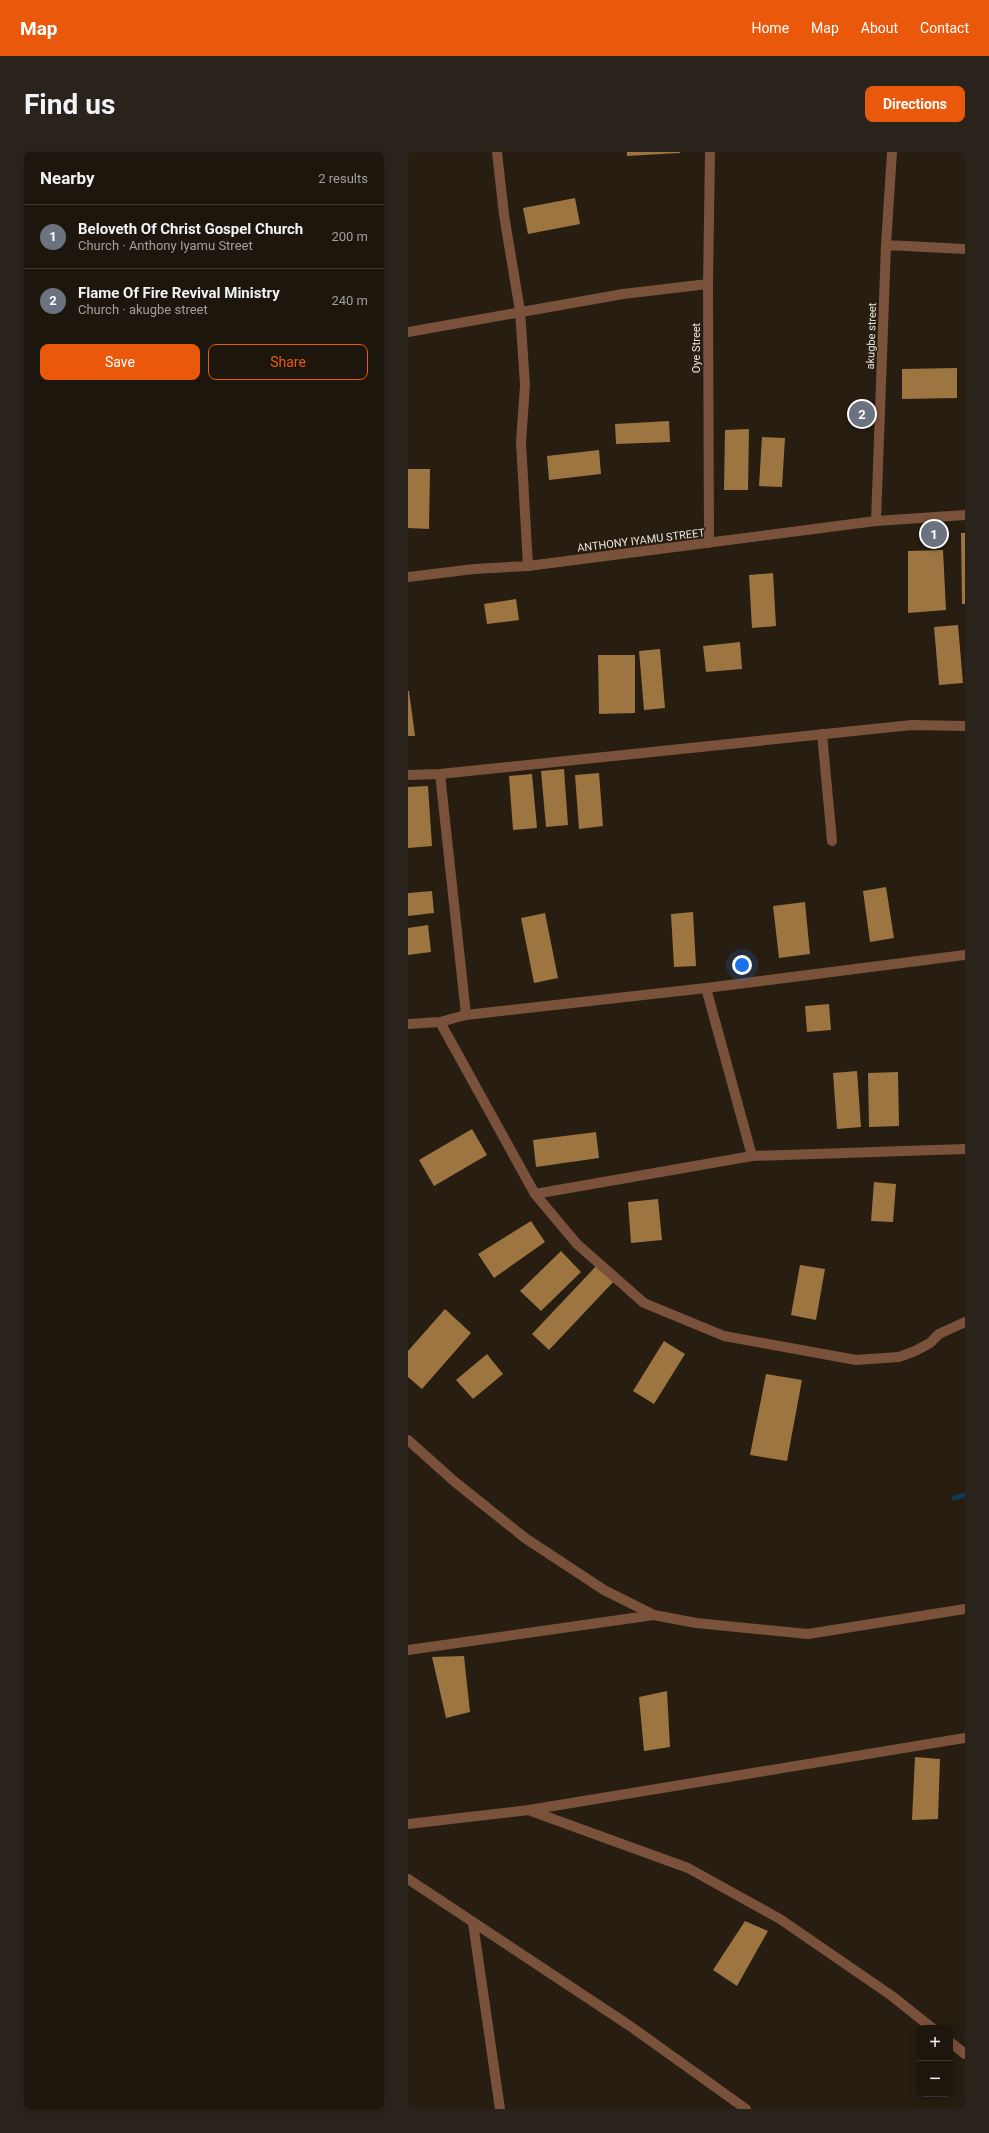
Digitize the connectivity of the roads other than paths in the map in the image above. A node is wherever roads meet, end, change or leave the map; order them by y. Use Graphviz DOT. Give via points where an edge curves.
graph roads {
  1 [pos="497,152"];
  2 [pos="710,152"];
  3 [pos="892,152"];
  4 [pos="886,245"];
  5 [pos="965,249"];
  6 [pos="708,284"];
  7 [pos="520,311"];
  8 [pos="408,332"];
  9 [pos="965,515"];
  10 [pos="876,521"];
  11 [pos="709,543"];
  12 [pos="528,566"];
  13 [pos="408,576"];
  14 [pos="965,726"];
  15 [pos="822,734"];
  16 [pos="440,774"];
  17 [pos="408,775"];
  18 [pos="832,841"];
  19 [pos="965,955"];
  20 [pos="706,988"];
  21 [pos="466,1015"];
  22 [pos="440,1022"];
  23 [pos="408,1024"];
  24 [pos="965,1149"];
  25 [pos="752,1156"];
  26 [pos="535,1194"];
  27 [pos="965,1322"];
  28 [pos="408,1440"];
  29 [pos="965,1609"];
  30 [pos="654,1615"];
  31 [pos="408,1650"];
  32 [pos="965,1738"];
  33 [pos="529,1810"];
  34 [pos="408,1824"];
  35 [pos="408,1879"];
  36 [pos="473,1923"];
  37 [pos="928,2025"];
  38 [pos="953,2044"];
  39 [pos="965,2054"];
  40 [pos="500,2109"];
  41 [pos="746,2109"];
  1 -- 7 [label="street" via="504,215"];
  2 -- 6 [label="street, Oye Street"];
  3 -- 4 [label="street, akugbe street"];
  4 -- 5 [label="street"];
  4 -- 10 [label="street, akugbe street"];
  6 -- 7 [label="street" via="623,294"];
  6 -- 11 [label="street, Oye Street"];
  7 -- 8 [label="street"];
  7 -- 12 [label="street" via="525,384 521,442"];
  9 -- 10 [label="street"];
  10 -- 11 [label="street, ANTHONY IYAMU STREET"];
  11 -- 12 [label="street, ANTHONY IYAMU STREET"];
  12 -- 13 [label="street, ANTHONY IYAMU STREET"];
  14 -- 15 [label="street" via="912,725"];
  15 -- 16 [label="street"];
  15 -- 18 [label="street"];
  16 -- 17 [label="street"];
  16 -- 21 [label="street"];
  19 -- 20 [label="street"];
  20 -- 21 [label="street"];
  20 -- 25 [label="street"];
  21 -- 22 [label="street"];
  22 -- 23 [label="street"];
  22 -- 26 [label="street"];
  24 -- 25 [label="street"];
  25 -- 26 [label="street"];
  26 -- 27 [label="street" via="577,1244 644,1303 724,1336 856,1360 892,1358 915,1351 930,1343 939,1334"];
  28 -- 30 [label="street" via="455,1482 525,1538 604,1590"];
  29 -- 30 [label="street" via="808,1634 696,1623"];
  30 -- 31 [label="street"];
  32 -- 33 [label="street"];
  33 -- 34 [label="street"];
  33 -- 37 [label="street" via="688,1868 780,1919 892,1996"];
  35 -- 36 [label="street"];
  36 -- 40 [label="street"];
  36 -- 41 [label="street" via="630,2026"];
  38 -- 39 [label="street"];
}
